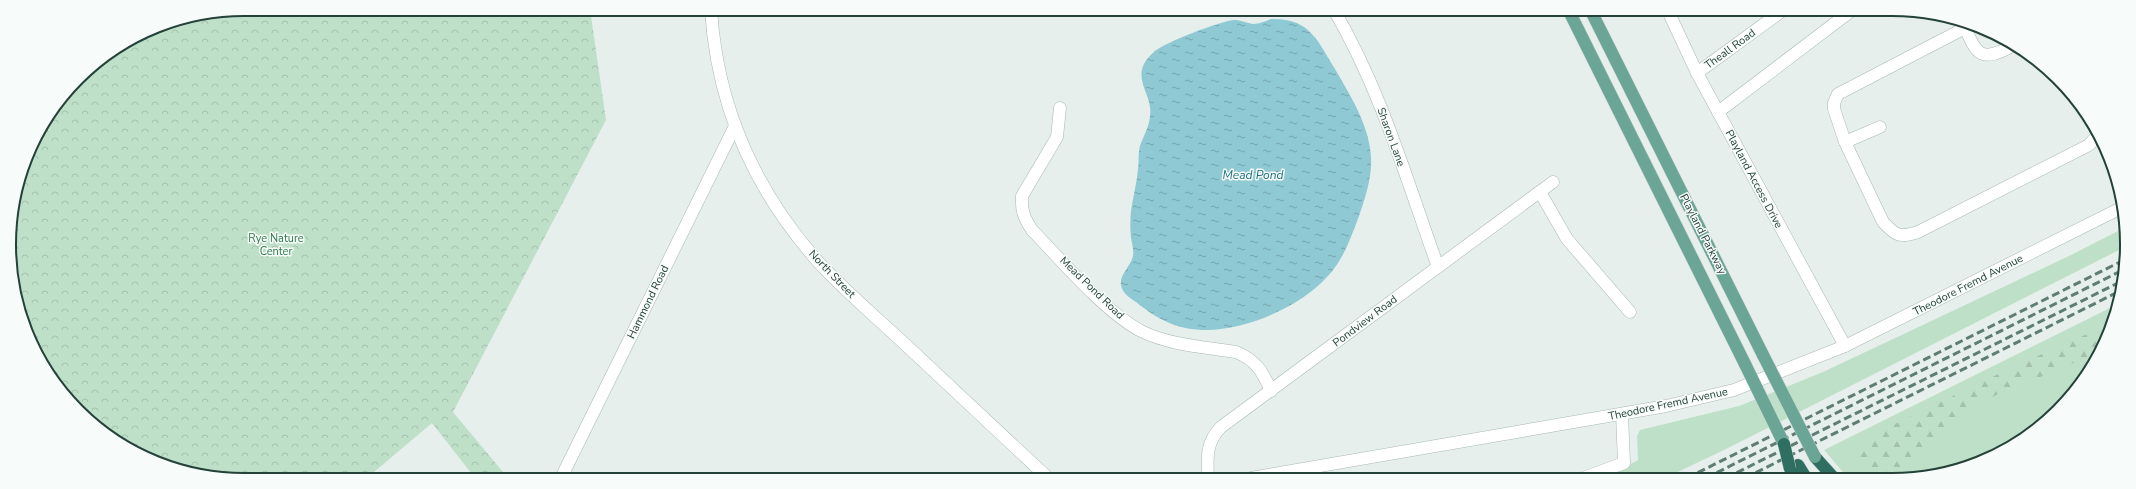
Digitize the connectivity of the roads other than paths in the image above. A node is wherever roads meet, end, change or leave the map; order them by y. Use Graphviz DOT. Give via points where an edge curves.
graph roads {
  1 [pos="712,16"];
  2 [pos="1337,16"];
  3 [pos="1571,16"];
  4 [pos="1594,16"];
  5 [pos="1670,16"];
  6 [pos="1775,16"];
  7 [pos="1844,16"];
  8 [pos="1964,27"];
  9 [pos="2008,48"];
  10 [pos="1697,73"];
  11 [pos="1060,108"];
  12 [pos="1718,112"];
  13 [pos="735,126"];
  14 [pos="1880,127"];
  15 [pos="2094,139"];
  16 [pos="1845,142"];
  17 [pos="1553,182"];
  18 [pos="1540,192"];
  19 [pos="2117,210"];
  20 [pos="1438,267"];
  21 [pos="1630,312"];
  22 [pos="1845,346"];
  23 [pos="1271,392"];
  24 [pos="1622,414"];
  25 [pos="1784,444"];
  26 [pos="1814,457"];
  27 [pos="1793,471"];
  28 [pos="563,473"];
  29 [pos="1043,473"];
  30 [pos="1208,473"];
  31 [pos="1303,473"];
  32 [pos="1597,473"];
  33 [pos="1820,473"];
  34 [pos="1829,473"];
  1 -- 13 [label="street, North Street" via="721,76"];
  2 -- 20 [label="street, Sharon Lane" via="1383,113"];
  3 -- 25 [label="main road, Playland Parkway, bridge"];
  4 -- 26 [label="main road, Playland Parkway, bridge"];
  5 -- 10 [label="street, Playland Access Drive"];
  6 -- 10 [label="street, Theall Road"];
  7 -- 12 [label="street"];
  8 -- 9 [label="street" via="1979,53 1987,55"];
  8 -- 16 [label="street" via="1838,94 1834,109"];
  10 -- 12 [label="street, Playland Access Drive"];
  11 -- 23 [label="street, Mead Pond Road" via="1055,141 1022,196 1024,219 1032,230 1109,308 1127,322 1158,338 1236,352 1248,357 1258,366"];
  12 -- 22 [label="street, Playland Access Drive"];
  13 -- 28 [label="street, Hammond Road"];
  13 -- 29 [label="street, North Street" via="746,156 794,233 814,257"];
  14 -- 16 [label="street"];
  15 -- 16 [label="street" via="2089,145 1918,232 1905,236 1892,233 1883,222"];
  17 -- 18 [label="street, Pondview Road"];
  18 -- 20 [label="street, Pondview Road"];
  18 -- 21 [label="street" via="1567,239"];
  19 -- 22 [label="street, Theodore Fremd Avenue"];
  20 -- 23 [label="street, Pondview Road"];
  22 -- 24 [label="street, Theodore Fremd Avenue" via="1734,390 1711,397"];
  23 -- 30 [label="street, Pondview Road" via="1214,434 1207,457"];
  24 -- 31 [label="street, Theodore Fremd Avenue"];
  24 -- 32 [label="street" via="1624,463"];
  25 -- 27 [label="highway"];
  26 -- 33 [label="highway"];
  26 -- 34 [label="highway"];
}
